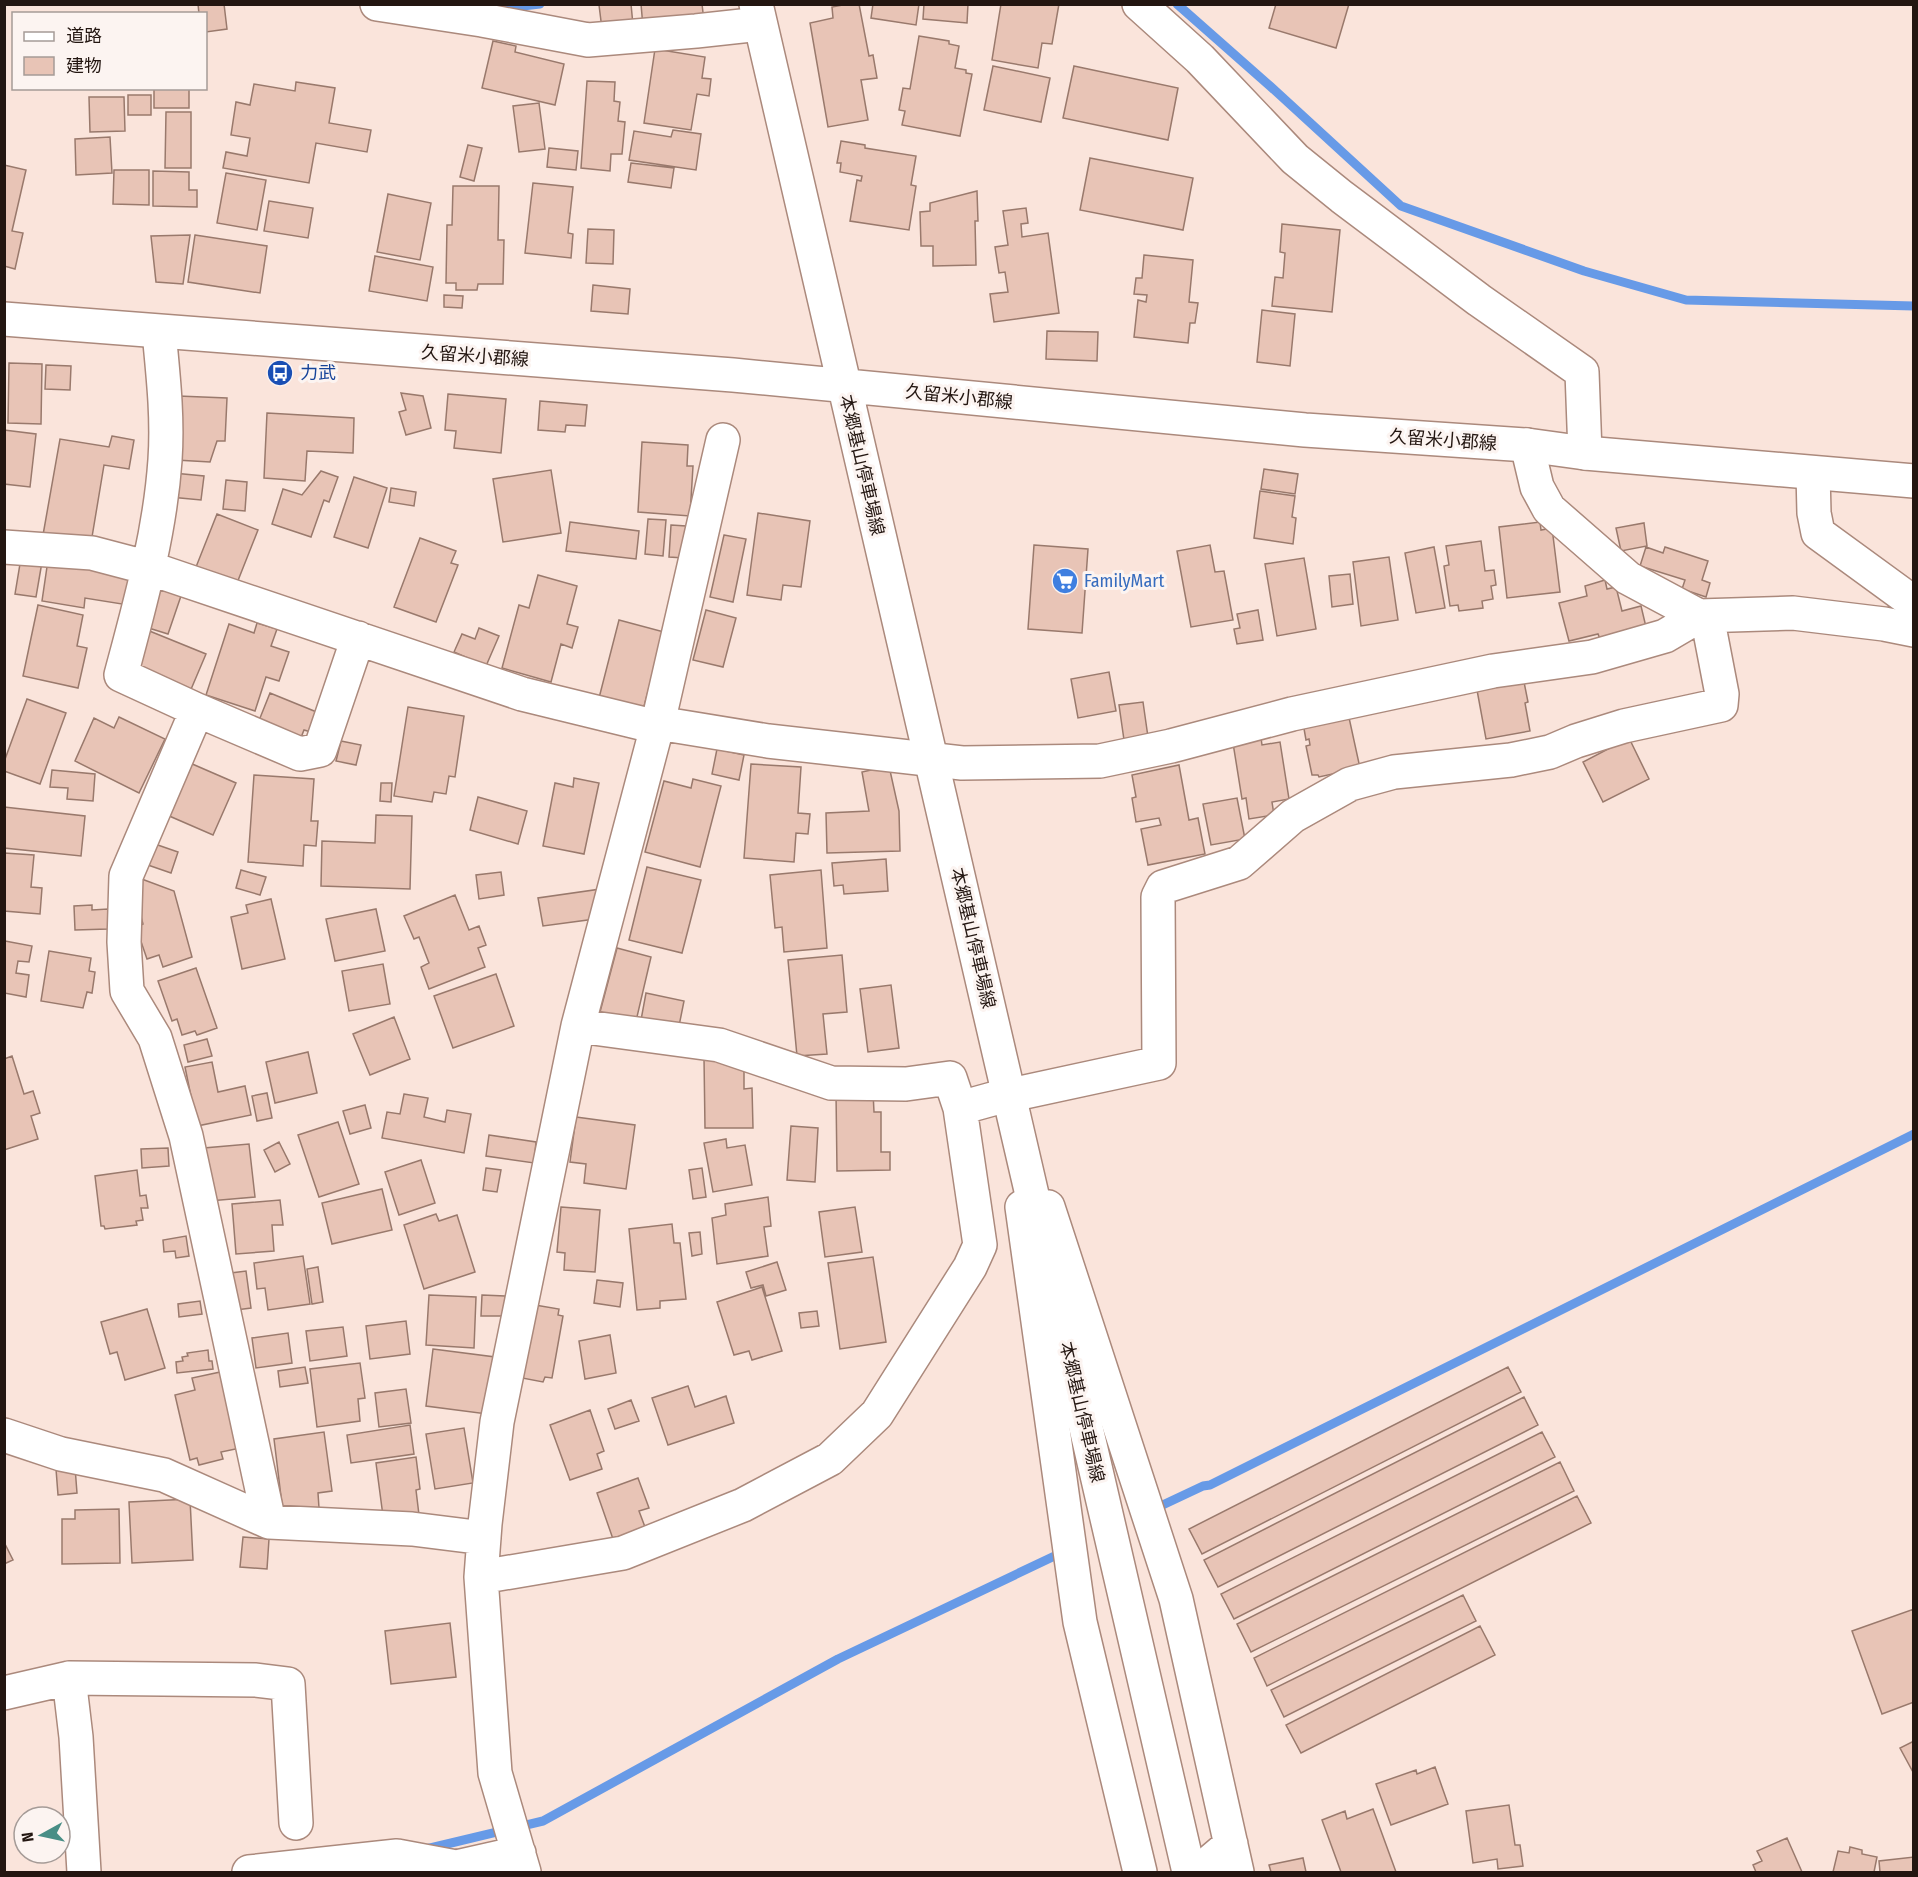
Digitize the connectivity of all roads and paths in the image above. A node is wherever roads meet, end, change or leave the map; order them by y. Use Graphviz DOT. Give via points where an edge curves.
graph roads {
  1 [pos="377,4"];
  2 [pos="1139,4"];
  3 [pos="758,14"];
  4 [pos="4,319"];
  5 [pos="159,332"];
  6 [pos="844,386"];
  7 [pos="723,440"];
  8 [pos="1527,446"];
  9 [pos="1585,453"];
  10 [pos="1813,473"];
  11 [pos="1914,481"];
  12 [pos="4,548"];
  13 [pos="150,568"];
  14 [pos="1914,603"];
  15 [pos="1703,616"];
  16 [pos="1914,630"];
  17 [pos="358,638"];
  18 [pos="197,710"];
  19 [pos="658,725"];
  20 [pos="931,759"];
  21 [pos="578,1026"];
  22 [pos="1007,1087"];
  23 [pos="960,1108"];
  24 [pos="4,1435"];
  25 [pos="268,1522"];
  26 [pos="484,1538"];
  27 [pos="482,1576"];
  28 [pos="69,1678"];
  29 [pos="4,1693"];
  30 [pos="296,1823"];
  31 [pos="1234,1858"];
  32 [pos="522,1863"];
  33 [pos="404,1864"];
  34 [pos="84,1872"];
  35 [pos="249,1872"];
  36 [pos="1140,1872"];
  37 [pos="1189,1872"];
  38 [pos="1198,1872"];
  1 -- 3 [label="street" via="588,40 696,31"];
  2 -- 9 [label="street" via="1200,59 1295,159 1479,300 1582,372"];
  3 -- 6 [label="street, 本郷基山停車場線"];
  4 -- 5 [label="street, 久留米小郡線"];
  5 -- 6 [label="street, 久留米小郡線"];
  5 -- 13 [label="street" via="166,409 165,460"];
  6 -- 8 [label="street, 久留米小郡線" via="1305,430"];
  6 -- 20 [label="street, 本郷基山停車場線"];
  7 -- 19 [label="street"];
  8 -- 9 [label="street, 久留米小郡線"];
  8 -- 15 [label="street" via="1537,487 1549,510 1628,578"];
  9 -- 10 [label="street, 久留米小郡線"];
  10 -- 11 [label="street, 久留米小郡線"];
  10 -- 14 [label="street" via="1818,532"];
  12 -- 13 [label="street" via="92,554"];
  13 -- 17 [label="street"];
  13 -- 18 [label="street" via="121,675"];
  15 -- 16 [label="street" via="1793,613"];
  15 -- 20 [label="street" via="1665,636 1592,657 1493,670 1100,761 962,763"];
  15 -- 22 [label="street" via="1722,694 1721,705 1624,726 1550,752 1394,772 1350,783 1293,816 1239,863 1163,887 1158,897 1159,1063"];
  17 -- 18 [label="street" via="320,750 300,754"];
  17 -- 19 [label="street" via="522,694"];
  18 -- 25 [label="street" via="126,876 127,991 155,1038 186,1136"];
  19 -- 20 [label="street"];
  19 -- 21 [label="street"];
  20 -- 22 [label="street, 本郷基山停車場線"];
  21 -- 23 [label="street" via="720,1045 831,1083 906,1084 950,1078"];
  21 -- 26 [label="street" via="497,1422"];
  22 -- 23 [label="street"];
  22 -- 31 [label="street" via="1176,1599"];
  22 -- 36 [label="street" via="1080,1622"];
  22 -- 37 [label="street, 本郷基山停車場線"];
  23 -- 27 [label="street" via="980,1245 877,1414 830,1459 743,1505 623,1554"];
  24 -- 25 [label="street" via="61,1454 164,1475"];
  25 -- 26 [label="street" via="412,1529"];
  26 -- 27 [label="street"];
  27 -- 32 [label="street" via="495,1773"];
  28 -- 29 [label="street"];
  28 -- 30 [label="street" via="256,1680 288,1684"];
  28 -- 34 [label="street"];
  31 -- 38 [label="street"];
  32 -- 33 [label="street" via="456,1867"];
  33 -- 35 [label="street"];
}
